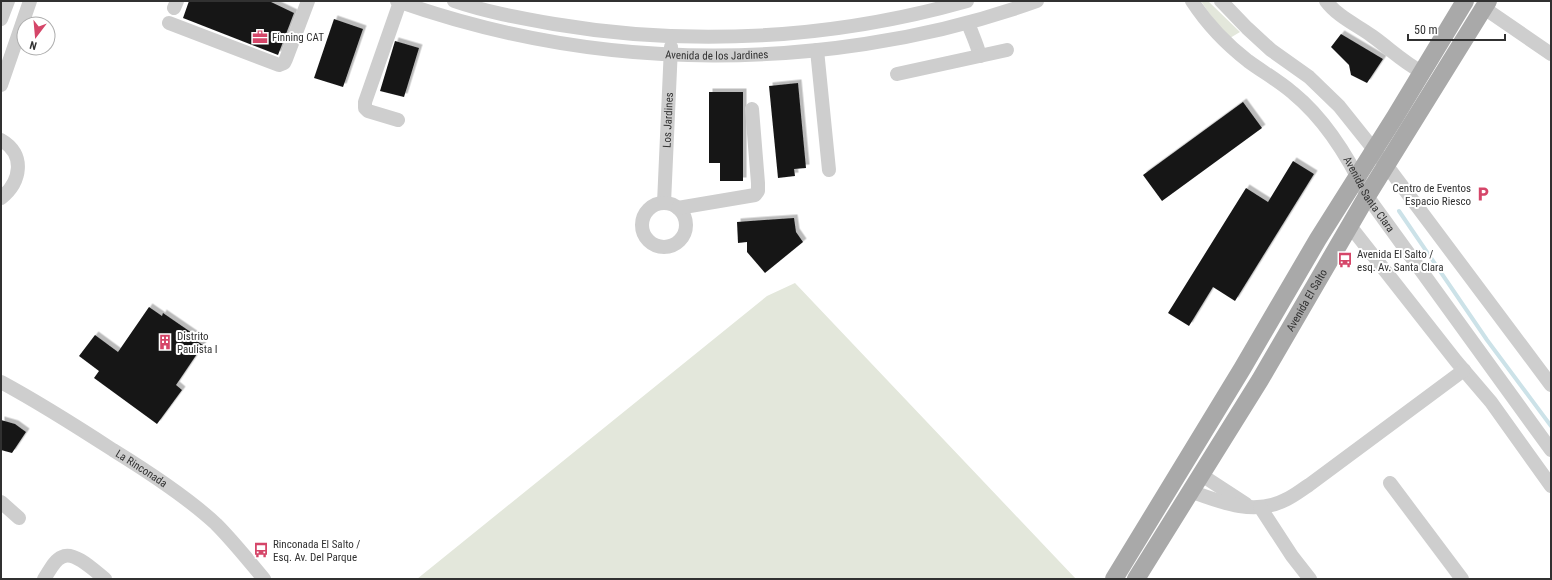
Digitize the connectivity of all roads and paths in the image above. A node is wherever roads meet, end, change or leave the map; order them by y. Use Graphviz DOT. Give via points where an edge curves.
graph roads {
  1 [pos="8,1"];
  2 [pos="30,1"];
  3 [pos="308,1"];
  4 [pos="454,1"];
  5 [pos="966,1"];
  6 [pos="1037,1"];
  7 [pos="1192,1"];
  8 [pos="1221,1"];
  9 [pos="1326,1"];
  10 [pos="1465,1"];
  11 [pos="407,3"];
  12 [pos="1486,4"];
  13 [pos="947,6"];
  14 [pos="1,19"];
  15 [pos="169,23"];
  16 [pos="964,24"];
  17 [pos="672,36"];
  18 [pos="817,50"];
  19 [pos="1007,50"];
  20 [pos="1551,54"];
  21 [pos="671,56"];
  22 [pos="974,57"];
  23 [pos="1422,72"];
  24 [pos="897,74"];
  25 [pos="1,84"];
  26 [pos="752,110"];
  27 [pos="398,120"];
  28 [pos="1,140"];
  29 [pos="1374,150"];
  30 [pos="1387,166"];
  31 [pos="829,170"];
  32 [pos="1357,175"];
  33 [pos="1367,196"];
  34 [pos="1,198"];
  35 [pos="664,203"];
  36 [pos="678,208"];
  37 [pos="1350,226"];
  38 [pos="1464,370"];
  39 [pos="1,382"];
  40 [pos="1551,385"];
  41 [pos="1551,450"];
  42 [pos="1200,474"];
  43 [pos="1390,483"];
  44 [pos="1551,486"];
  45 [pos="1190,491"];
  46 [pos="1,502"];
  47 [pos="1256,507"];
  48 [pos="19,518"];
  49 [pos="44,579"];
  50 [pos="105,579"];
  51 [pos="264,579"];
  52 [pos="1114,579"];
  53 [pos="1136,579"];
  54 [pos="1310,579"];
  55 [pos="1462,579"];
  1 -- 14 [label="street"];
  2 -- 25 [label="street"];
  3 -- 15 [label="street" via="286,59 279,65"];
  4 -- 17 [label="street, Avenida de los Jardines" via="559,25"];
  5 -- 13 [label="street, Avenida de los Jardines"];
  5 -- 16 [label="street"];
  6 -- 16 [label="street, Avenida de los Jardines"];
  7 -- 32 [label="street, Avenida Santa Clara" via="1222,39 1292,92 1313,112"];
  8 -- 29 [label="street" via="1264,44 1319,86 1339,106"];
  9 -- 23 [label="street" via="1346,19"];
  10 -- 23 [label="main road, Avenida El Salto"];
  11 -- 21 [label="street, Avenida de los Jardines" via="479,27 534,39 589,48"];
  11 -- 27 [label="street" via="365,102 368,111"];
  12 -- 20 [label="street"];
  12 -- 30 [label="main road, Avenida El Salto"];
  13 -- 16 [label="street"];
  13 -- 17 [label="street, Avenida de los Jardines" via="883,21 818,31 749,36"];
  16 -- 18 [label="street, Avenida de los Jardines" via="908,37"];
  16 -- 22 [label="street" via="965,49"];
  17 -- 21 [label="street, Los Jardines"];
  18 -- 21 [label="street, Avenida de los Jardines" via="748,55"];
  18 -- 31 [label="street"];
  19 -- 22 [label="street"];
  21 -- 35 [label="street, Los Jardines"];
  22 -- 24 [label="street"];
  23 -- 29 [label="main road, Avenida El Salto"];
  26 -- 36 [label="street" via="758,183 755,195"];
  28 -- 34 [label="street" via="13,151 18,172 10,191"];
  29 -- 30 [label="street"];
  29 -- 32 [label="main road, Avenida El Salto"];
  30 -- 33 [label="main road, Avenida El Salto"];
  30 -- 40 [label="street"];
  32 -- 33 [label="street, Avenida Santa Clara"];
  32 -- 52 [label="main road, Avenida El Salto"];
  33 -- 37 [label="main road, Avenida El Salto"];
  33 -- 41 [label="street, Avenida Santa Clara"];
  35 -- 36 [label="street"];
  35 -- 36 [label="street" via="651,207 643,218 642,225 646,238 657,246 672,245 683,236 685,221"];
  37 -- 38 [label="street"];
  37 -- 42 [label="main road, Avenida El Salto" via="1260,380"];
  38 -- 44 [label="street" via="1491,402"];
  38 -- 47 [label="street" via="1309,485 1286,500"];
  39 -- 51 [label="street, La Rinconada" via="145,470 191,503 215,524"];
  42 -- 45 [label="main road, Avenida El Salto"];
  42 -- 47 [label="street" via="1234,498"];
  43 -- 55 [label="street"];
  45 -- 47 [label="street" via="1232,506"];
  45 -- 53 [label="main road, Avenida El Salto"];
  46 -- 48 [label="street"];
  47 -- 54 [label="street"];
  49 -- 50 [label="street" via="61,557 68,555 76,557"];
}
